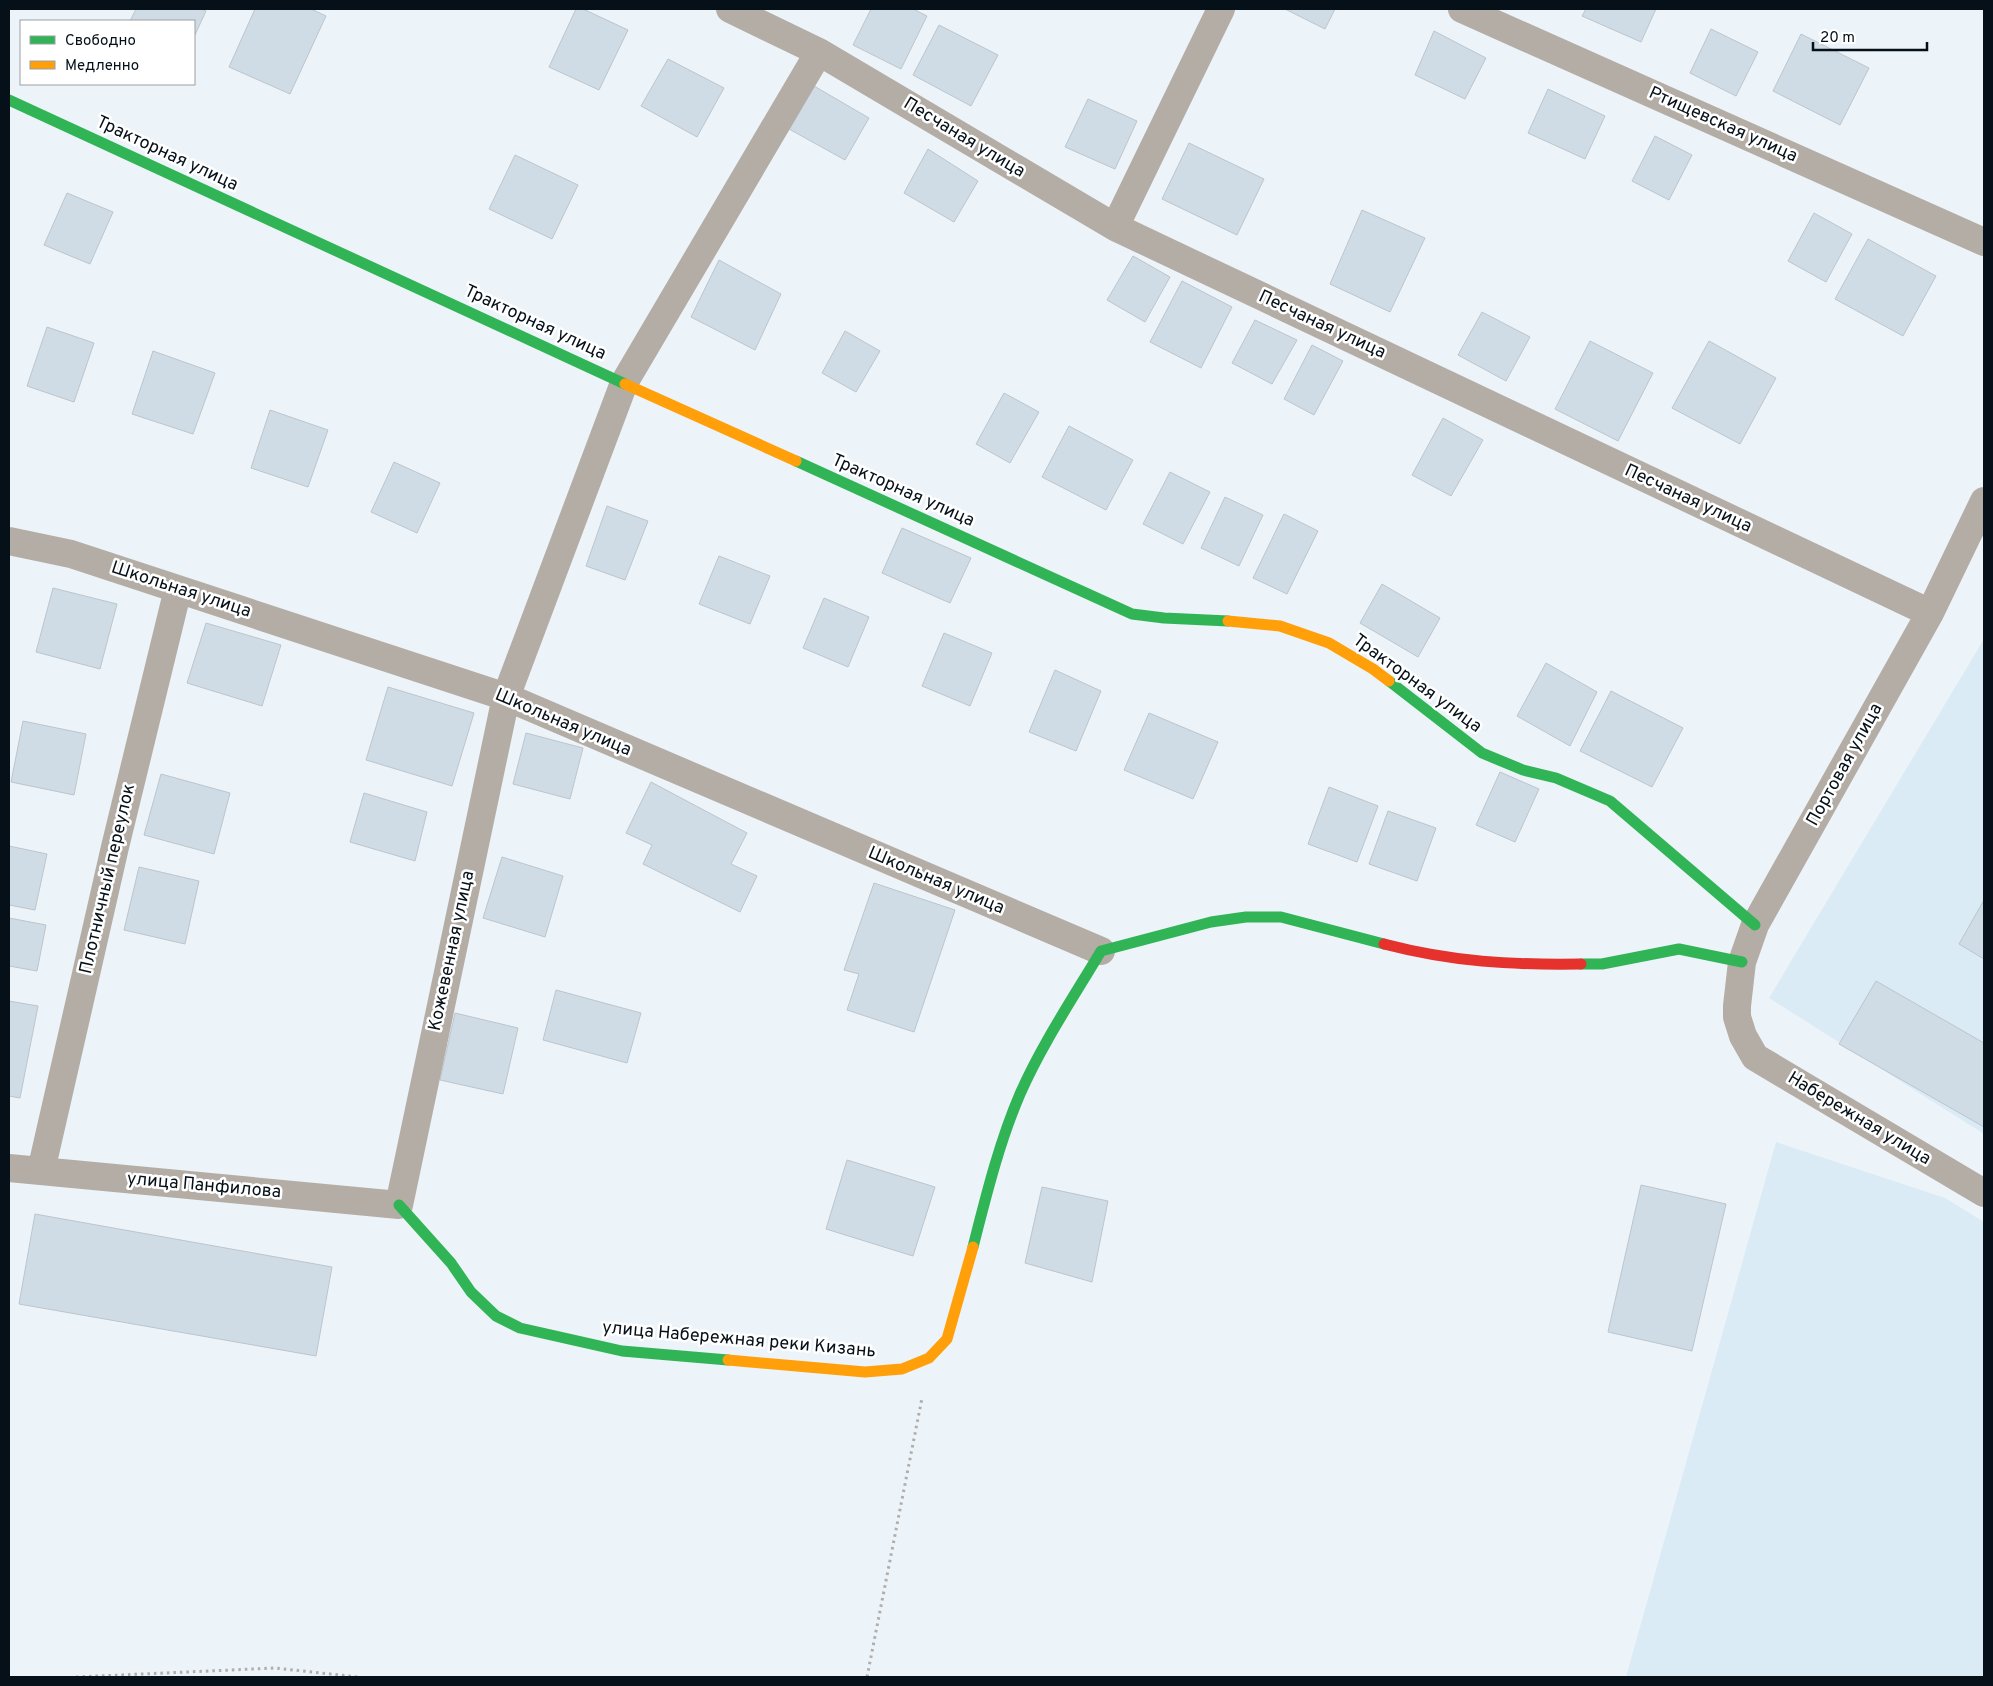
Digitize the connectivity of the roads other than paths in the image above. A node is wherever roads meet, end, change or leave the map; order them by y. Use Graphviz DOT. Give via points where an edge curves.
graph roads {
  1 [pos="730,9"];
  2 [pos="1221,9"];
  3 [pos="1462,9"];
  4 [pos="820,52"];
  5 [pos="9,100"];
  6 [pos="1116,227"];
  7 [pos="1984,242"];
  8 [pos="624,383"];
  9 [pos="1984,501"];
  10 [pos="9,541"];
  11 [pos="178,588"];
  12 [pos="1930,613"];
  13 [pos="506,698"];
  14 [pos="1755,925"];
  15 [pos="1101,951"];
  16 [pos="1742,962"];
  17 [pos="1743,1036"];
  18 [pos="9,1168"];
  19 [pos="41,1171"];
  20 [pos="1984,1193"];
  21 [pos="399,1205"];
  1 -- 4 [label="street, Песчаная улица"];
  2 -- 6 [label="street"];
  3 -- 7 [label="street, Ртищевская улица"];
  4 -- 6 [label="street, Песчаная улица"];
  4 -- 8 [label="street, Кожевенная улица"];
  5 -- 8 [label="street, Тракторная улица"];
  6 -- 12 [label="street, Песчаная улица"];
  8 -- 13 [label="street, Кожевенная улица"];
  8 -- 14 [label="street, Тракторная улица" via="1132,614 1280,626 1329,643 1373,669 1482,753 1523,770 1556,778 1610,801"];
  9 -- 12 [label="street, Портовая улица"];
  10 -- 11 [label="street, Школьная улица" via="71,554"];
  11 -- 13 [label="street, Школьная улица"];
  11 -- 19 [label="street, Плотничный переулок"];
  12 -- 14 [label="street, Портовая улица"];
  13 -- 15 [label="street, Школьная улица"];
  13 -- 21 [label="street, Кожевенная улица"];
  14 -- 16 [label="street, Портовая улица"];
  15 -- 16 [label="street" via="1211,922 1246,916 1280,916 1452,959 1521,965 1602,964 1679,949"];
  15 -- 21 [label="street, улица Набережная реки Кизань" via="1032,1071 1012,1115 947,1339 930,1358 902,1369 865,1372 622,1351 520,1328 496,1316 472,1292"];
  16 -- 17 [label="street, Портовая улица" via="1737,1017"];
  17 -- 20 [label="street, Набережная улица" via="1755,1057"];
  18 -- 19 [label="street, улица Панфилова"];
  19 -- 21 [label="street, улица Панфилова"];
}
